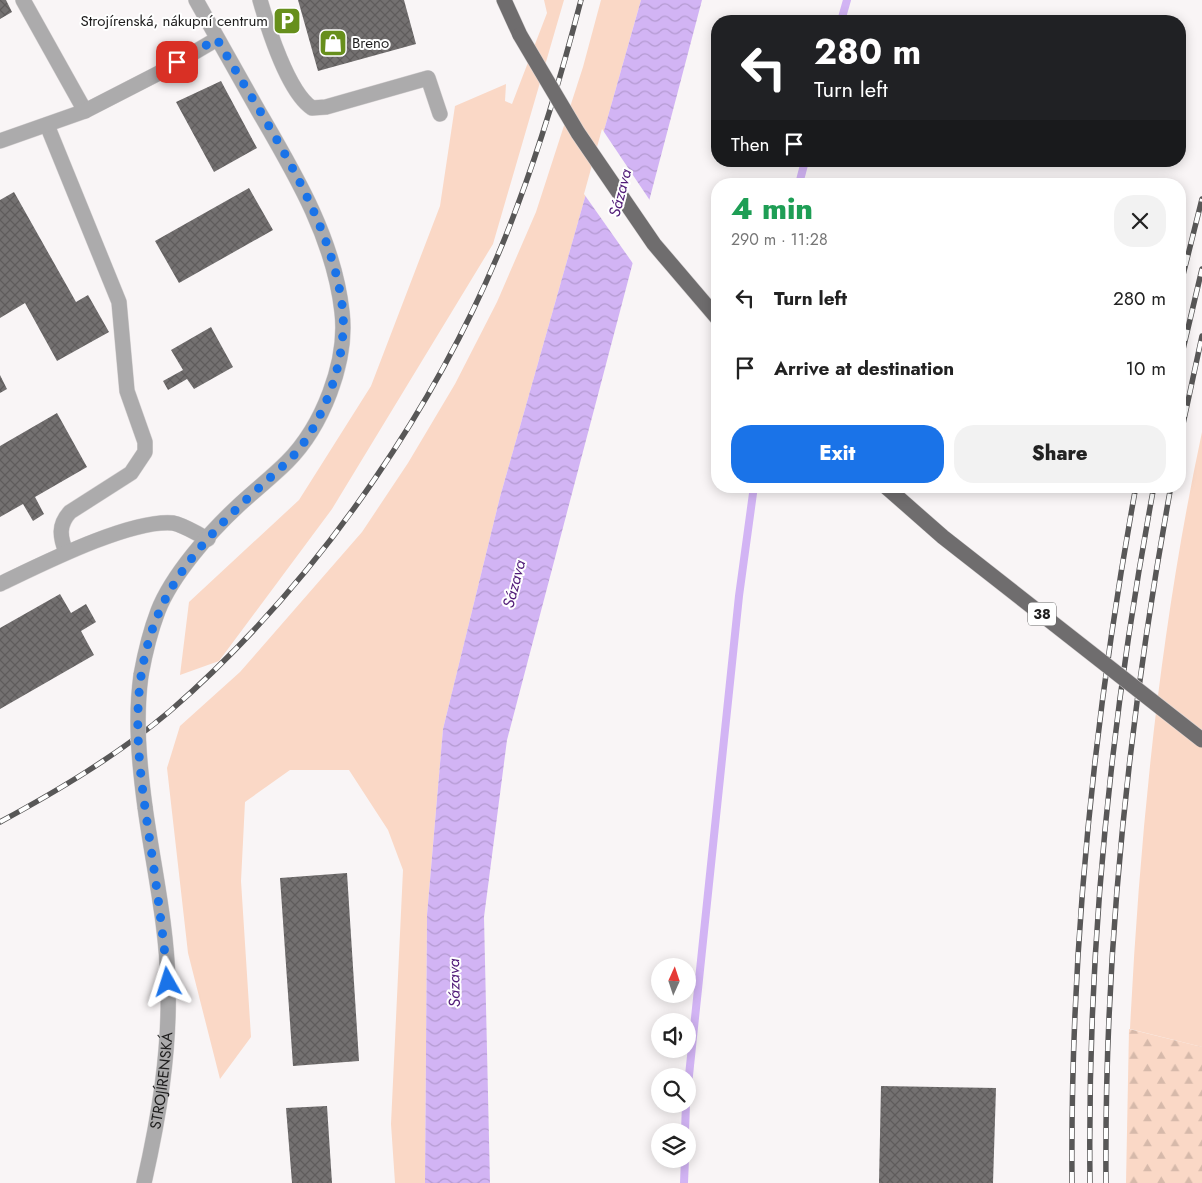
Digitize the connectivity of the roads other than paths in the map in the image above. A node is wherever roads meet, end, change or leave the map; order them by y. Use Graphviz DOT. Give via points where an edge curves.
graph roads {
  1 [pos="23,0"];
  2 [pos="196,0"];
  3 [pos="260,0"];
  4 [pos="504,0"];
  5 [pos="217,39"];
  6 [pos="85,111"];
  7 [pos="440,114"];
  8 [pos="47,125"];
  9 [pos="0,141"];
  10 [pos="711,311"];
  11 [pos="893,493"];
  12 [pos="208,539"];
  13 [pos="66,552"];
  14 [pos="0,584"];
  15 [pos="1202,740"];
  16 [pos="144,1183"];
  1 -- 6 [label="street"];
  2 -- 5 [label="street, STROJÍRENSKÁ"];
  3 -- 7 [label="street" via="275,50 302,98 312,108 428,78"];
  4 -- 10 [label="main road, bridge" via="520,35 578,133 654,244"];
  5 -- 6 [label="street"];
  5 -- 12 [label="street, STROJÍRENSKÁ" via="292,170 320,228 332,262 343,313 334,381 316,424 287,462 236,507"];
  6 -- 8 [label="street"];
  8 -- 9 [label="street"];
  8 -- 13 [label="street" via="119,302 127,391 145,442 145,452 131,472 63,519 60,530"];
  11 -- 15 [label="main road, 38, bridge" via="944,537"];
  12 -- 13 [label="street" via="174,523 144,525"];
  12 -- 16 [label="street, STROJÍRENSKÁ, bridge" via="191,558 159,609 148,641 138,697 138,740 168,1000 164,1076"];
  13 -- 14 [label="street"];
}
